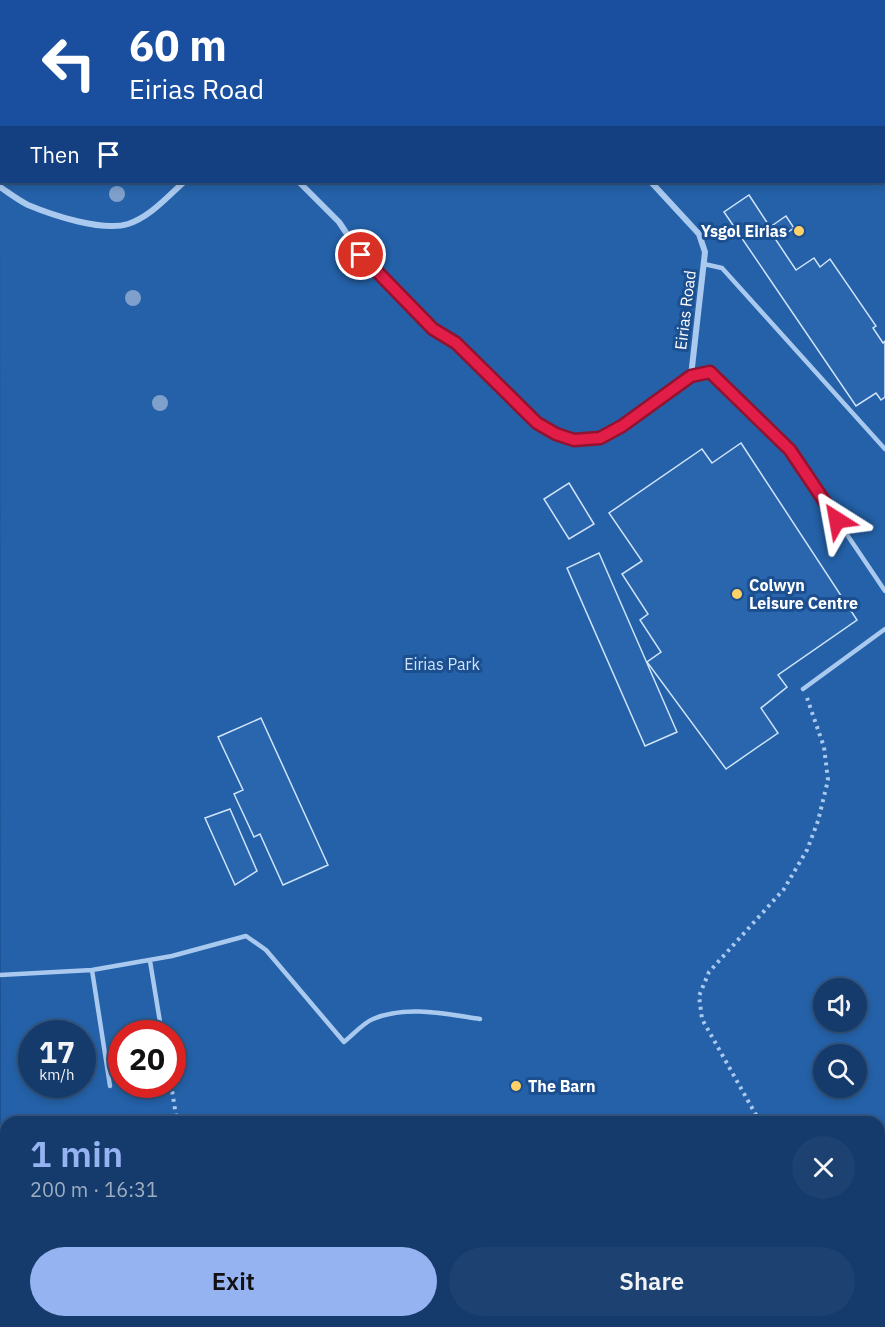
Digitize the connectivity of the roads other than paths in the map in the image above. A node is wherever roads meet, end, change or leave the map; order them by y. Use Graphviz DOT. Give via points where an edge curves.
graph roads {
  1 [pos="183,183"];
  2 [pos="301,183"];
  3 [pos="652,183"];
  4 [pos="0,187"];
  5 [pos="704,264"];
  6 [pos="691,376"];
  7 [pos="885,449"];
  8 [pos="885,591"];
  9 [pos="885,629"];
  10 [pos="803,689"];
  11 [pos="150,960"];
  12 [pos="92,970"];
  13 [pos="0,975"];
  14 [pos="480,1019"];
  15 [pos="160,1020"];
  16 [pos="108,1073"];
  1 -- 4 [label="street" via="153,210 128,224 107,226 60,217 26,204"];
  2 -- 6 [label="street" via="339,222 361,255 433,329 456,343 537,423 556,434 574,440 600,438"];
  3 -- 5 [label="street, Eirias Road" via="699,234"];
  5 -- 6 [label="street, Eirias Road"];
  5 -- 7 [label="lane" via="722,268"];
  6 -- 8 [label="lane" via="710,372 790,450"];
  9 -- 10 [label="lane"];
  11 -- 12 [label="lane"];
  11 -- 14 [label="lane" via="246,936 266,950 344,1042 372,1019 395,1013 433,1011"];
  11 -- 15 [label="lane"];
  12 -- 13 [label="lane"];
  12 -- 16 [label="lane"];
}
